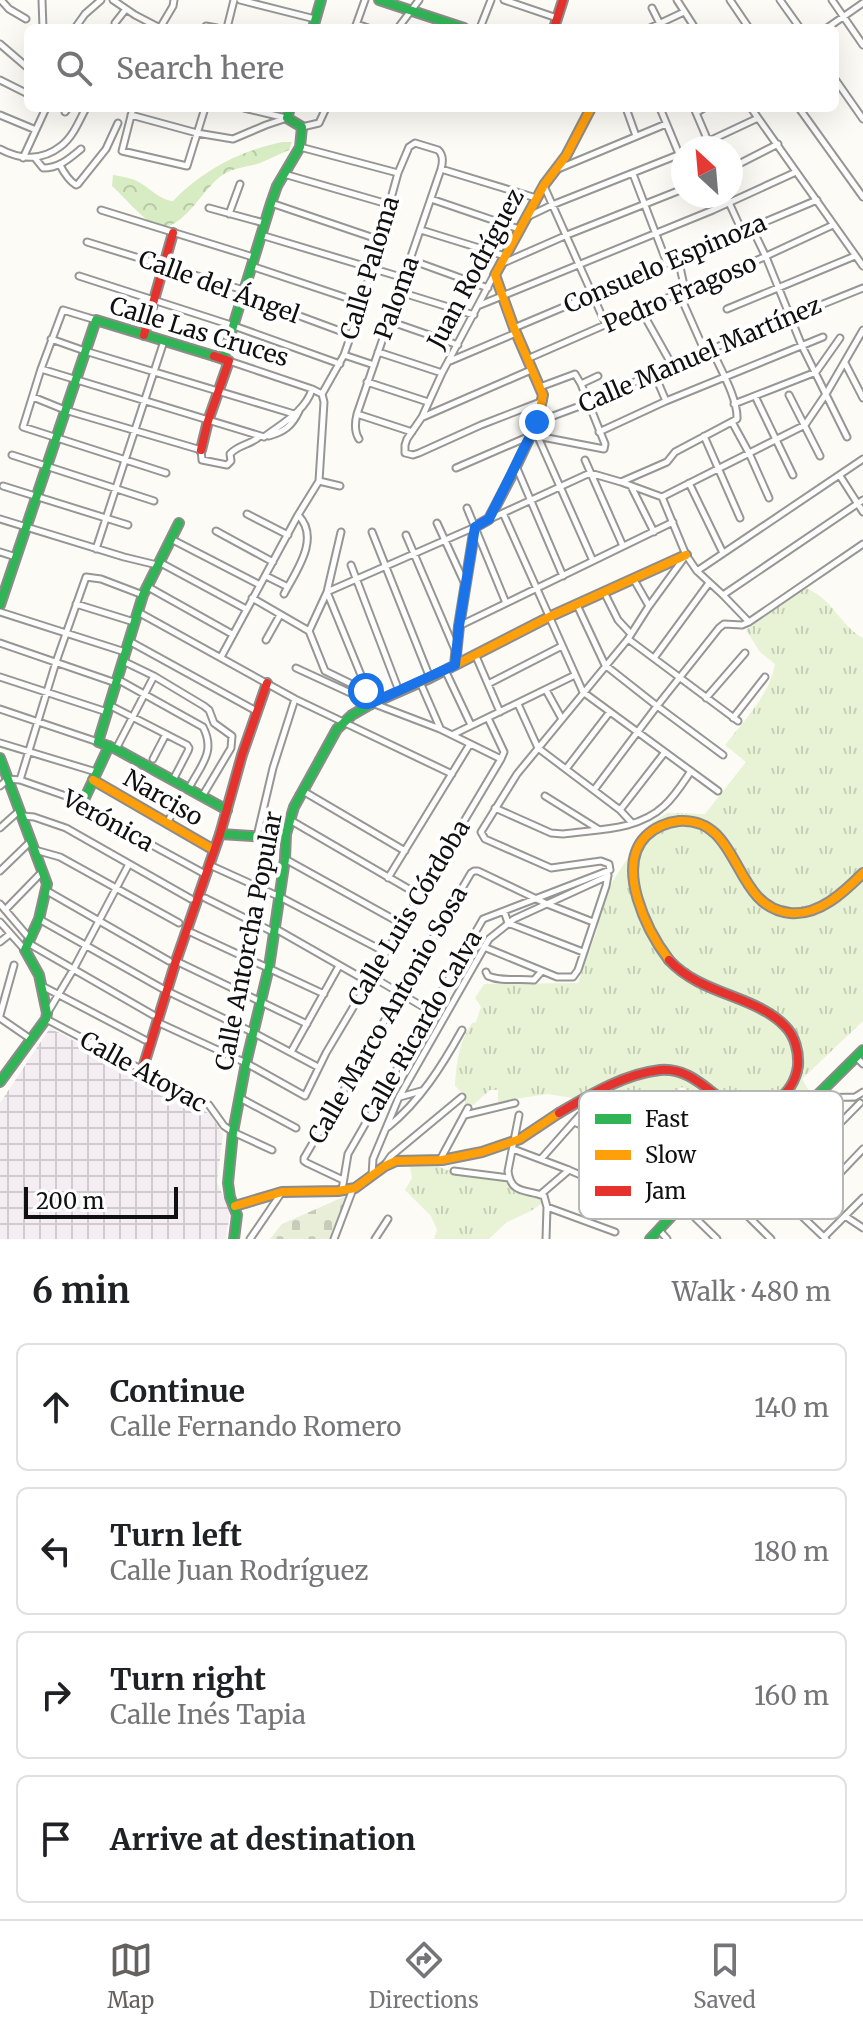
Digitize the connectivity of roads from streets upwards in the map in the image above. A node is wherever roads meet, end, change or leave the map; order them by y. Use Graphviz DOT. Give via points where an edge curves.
graph roads {
  1 [pos="1,0"];
  2 [pos="42,0"];
  3 [pos="101,0"];
  4 [pos="113,0"];
  5 [pos="174,0"];
  6 [pos="237,0"];
  7 [pos="321,0"];
  8 [pos="365,0"];
  9 [pos="379,0"];
  10 [pos="419,0"];
  11 [pos="483,0"];
  12 [pos="504,0"];
  13 [pos="563,0"];
  14 [pos="677,0"];
  15 [pos="730,0"];
  16 [pos="780,0"];
  17 [pos="832,0"];
  18 [pos="491,1"];
  19 [pos="863,3"];
  20 [pos="652,8"];
  21 [pos="126,9"];
  22 [pos="411,10"];
  23 [pos="684,12"];
  24 [pos="843,17"];
  25 [pos="557,18"];
  26 [pos="26,19"];
  27 [pos="115,23"];
  28 [pos="43,24"];
  29 [pos="78,24"];
  30 [pos="153,24"];
  31 [pos="162,24"];
  32 [pos="228,24"];
  33 [pos="314,24"];
  34 [pos="357,24"];
  35 [pos="401,24"];
  36 [pos="452,24"];
  37 [pos="482,24"];
  38 [pos="555,24"];
  39 [pos="660,24"];
  40 [pos="664,24"];
  41 [pos="692,24"];
  42 [pos="746,24"];
  43 [pos="797,24"];
  44 [pos="833,24"];
  45 [pos="0,44"];
  46 [pos="863,45"];
  47 [pos="24,65"];
  48 [pos="0,80"];
  49 [pos="839,85"];
  50 [pos="24,92"];
  51 [pos="44,112"];
  52 [pos="84,112"];
  53 [pos="132,112"];
  54 [pos="135,112"];
  55 [pos="204,112"];
  56 [pos="261,112"];
  57 [pos="289,112"];
  58 [pos="324,112"];
  59 [pos="589,112"];
  60 [pos="627,112"];
  61 [pos="662,112"];
  62 [pos="696,112"];
  63 [pos="754,112"];
  64 [pos="802,112"];
  65 [pos="0,115"];
  66 [pos="287,118"];
  67 [pos="758,118"];
  68 [pos="863,119"];
  69 [pos="118,123"];
  70 [pos="666,124"];
  71 [pos="302,127"];
  72 [pos="36,130"];
  73 [pos="197,133"];
  74 [pos="636,136"];
  75 [pos="672,136"];
  76 [pos="706,136"];
  77 [pos="726,136"];
  78 [pos="778,144"];
  79 [pos="300,147"];
  80 [pos="0,149"];
  81 [pos="81,149"];
  82 [pos="442,156"];
  83 [pos="23,158"];
  84 [pos="35,158"];
  85 [pos="671,158"];
  86 [pos="743,162"];
  87 [pos="60,165"];
  88 [pos="441,169"];
  89 [pos="557,169"];
  90 [pos="796,172"];
  91 [pos="398,173"];
  92 [pos="284,174"];
  93 [pos="633,174"];
  94 [pos="240,184"];
  95 [pos="544,185"];
  96 [pos="671,193"];
  97 [pos="743,193"];
  98 [pos="863,197"];
  99 [pos="536,198"];
  100 [pos="431,199"];
  101 [pos="817,200"];
  102 [pos="271,203"];
  103 [pos="645,203"];
  104 [pos="391,205"];
  105 [pos="552,205"];
  106 [pos="209,208"];
  107 [pos="709,208"];
  108 [pos="732,208"];
  109 [pos="101,210"];
  110 [pos="229,214"];
  111 [pos="525,219"];
  112 [pos="264,223"];
  113 [pos="833,225"];
  114 [pos="752,228"];
  115 [pos="519,229"];
  116 [pos="421,230"];
  117 [pos="742,231"];
  118 [pos="173,233"];
  119 [pos="657,233"];
  120 [pos="260,235"];
  121 [pos="567,235"];
  122 [pos="380,240"];
  123 [pos="87,242"];
  124 [pos="855,256"];
  125 [pos="766,257"];
  126 [pos="678,258"];
  127 [pos="411,260"];
  128 [pos="503,260"];
  129 [pos="252,261"];
  130 [pos="667,263"];
  131 [pos="164,265"];
  132 [pos="579,265"];
  133 [pos="863,266"];
  134 [pos="372,270"];
  135 [pos="495,275"];
  136 [pos="79,276"];
  137 [pos="404,278"];
  138 [pos="488,288"];
  139 [pos="863,288"];
  140 [pos="778,289"];
  141 [pos="682,291"];
  142 [pos="243,292"];
  143 [pos="400,292"];
  144 [pos="592,294"];
  145 [pos="503,297"];
  146 [pos="154,300"];
  147 [pos="362,303"];
  148 [pos="479,305"];
  149 [pos="727,309"];
  150 [pos="639,310"];
  151 [pos="474,315"];
  152 [pos="790,317"];
  153 [pos="96,320"];
  154 [pos="389,321"];
  155 [pos="606,325"];
  156 [pos="234,326"];
  157 [pos="515,330"];
  158 [pos="863,330"];
  159 [pos="144,335"];
  160 [pos="351,335"];
  161 [pos="823,337"];
  162 [pos="840,338"];
  163 [pos="51,339"];
  164 [pos="164,341"];
  165 [pos="863,343"];
  166 [pos="458,345"];
  167 [pos="802,346"];
  168 [pos="854,347"];
  169 [pos="712,350"];
  170 [pos="85,351"];
  171 [pos="378,352"];
  172 [pos="705,352"];
  173 [pos="344,355"];
  174 [pos="526,359"];
  175 [pos="226,360"];
  176 [pos="449,361"];
  177 [pos="845,362"];
  178 [pos="340,364"];
  179 [pos="374,365"];
  180 [pos="672,365"];
  181 [pos="41,369"];
  182 [pos="531,370"];
  183 [pos="154,372"];
  184 [pos="816,372"];
  185 [pos="442,373"];
  186 [pos="654,373"];
  187 [pos="598,376"];
  188 [pos="724,378"];
  189 [pos="76,380"];
  190 [pos="863,380"];
  191 [pos="367,382"];
  192 [pos="856,383"];
  193 [pos="581,384"];
  194 [pos="312,389"];
  195 [pos="218,392"];
  196 [pos="322,394"];
  197 [pos="826,394"];
  198 [pos="542,395"];
  199 [pos="789,395"];
  200 [pos="755,396"];
  201 [pos="33,397"];
  202 [pos="863,398"];
  203 [pos="145,401"];
  204 [pos="666,401"];
  205 [pos="428,402"];
  206 [pos="588,403"];
  207 [pos="734,404"];
  208 [pos="65,410"];
  209 [pos="297,412"];
  210 [pos="357,414"];
  211 [pos="422,417"];
  212 [pos="208,421"];
  213 [pos="537,422"];
  214 [pos="732,422"];
  215 [pos="805,425"];
  216 [pos="134,430"];
  217 [pos="412,432"];
  218 [pos="599,432"];
  219 [pos="534,436"];
  220 [pos="704,436"];
  221 [pos="262,437"];
  222 [pos="847,437"];
  223 [pos="56,439"];
  224 [pos="359,439"];
  225 [pos="775,440"];
  226 [pos="201,450"];
  227 [pos="749,453"];
  228 [pos="12,455"];
  229 [pos="820,456"];
  230 [pos="863,459"];
  231 [pos="125,460"];
  232 [pos="585,460"];
  233 [pos="516,465"];
  234 [pos="47,468"];
  235 [pos="456,468"];
  236 [pos="718,468"];
  237 [pos="166,473"];
  238 [pos="590,473"];
  239 [pos="793,475"];
  240 [pos="840,476"];
  241 [pos="319,481"];
  242 [pos="621,482"];
  243 [pos="689,483"];
  244 [pos="630,485"];
  245 [pos="3,486"];
  246 [pos="340,486"];
  247 [pos="561,486"];
  248 [pos="116,490"];
  249 [pos="37,497"];
  250 [pos="662,497"];
  251 [pos="769,498"];
  252 [pos="531,500"];
  253 [pos="154,501"];
  254 [pos="860,502"];
  255 [pos="467,508"];
  256 [pos="863,512"];
  257 [pos="503,513"];
  258 [pos="247,514"];
  259 [pos="298,515"];
  260 [pos="105,518"];
  261 [pos="740,518"];
  262 [pos="0,519"];
  263 [pos="489,519"];
  264 [pos="673,522"];
  265 [pos="179,523"];
  266 [pos="437,523"];
  267 [pos="128,525"];
  268 [pos="475,527"];
  269 [pos="27,528"];
  270 [pos="216,531"];
  271 [pos="341,532"];
  272 [pos="372,532"];
  273 [pos="654,532"];
  274 [pos="288,535"];
  275 [pos="406,535"];
  276 [pos="171,539"];
  277 [pos="444,540"];
  278 [pos="863,544"];
  279 [pos="623,546"];
  280 [pos="96,549"];
  281 [pos="0,552"];
  282 [pos="414,552"];
  283 [pos="723,553"];
  284 [pos="686,555"];
  285 [pos="16,557"];
  286 [pos="593,561"];
  287 [pos="273,562"];
  288 [pos="158,563"];
  289 [pos="351,565"];
  290 [pos="386,565"];
  291 [pos="697,571"];
  292 [pos="266,576"];
  293 [pos="563,576"];
  294 [pos="633,577"];
  295 [pos="357,579"];
  296 [pos="3,583"];
  297 [pos="709,583"];
  298 [pos="260,585"];
  299 [pos="288,587"];
  300 [pos="466,587"];
  301 [pos="536,589"];
  302 [pos="146,591"];
  303 [pos="604,591"];
  304 [pos="327,592"];
  305 [pos="284,594"];
  306 [pos="723,595"];
  307 [pos="252,598"];
  308 [pos="506,603"];
  309 [pos="76,604"];
  310 [pos="576,604"];
  311 [pos="0,605"];
  312 [pos="649,606"];
  313 [pos="246,609"];
  314 [pos="0,612"];
  315 [pos="138,612"];
  316 [pos="280,615"];
  317 [pos="549,617"];
  318 [pos="134,622"];
  319 [pos="749,622"];
  320 [pos="459,626"];
  321 [pos="309,631"];
  322 [pos="66,633"];
  323 [pos="232,634"];
  324 [pos="630,636"];
  325 [pos="266,640"];
  326 [pos="129,641"];
  327 [pos="0,643"];
  328 [pos="562,646"];
  329 [pos="456,652"];
  330 [pos="745,653"];
  331 [pos="475,654"];
  332 [pos="124,656"];
  333 [pos="221,657"];
  334 [pos="654,658"];
  335 [pos="56,662"];
  336 [pos="455,665"];
  337 [pos="605,665"];
  338 [pos="296,668"];
  339 [pos="445,670"];
  340 [pos="575,675"];
  341 [pos="154,676"];
  342 [pos="0,677"];
  343 [pos="765,677"];
  344 [pos="430,678"];
  345 [pos="679,678"];
  346 [pos="117,681"];
  347 [pos="420,681"];
  348 [pos="267,683"];
  349 [pos="488,684"];
  350 [pos="546,690"];
  351 [pos="366,691"];
  352 [pos="399,691"];
  353 [pos="46,692"];
  354 [pos="583,692"];
  355 [pos="145,694"];
  356 [pos="706,698"];
  357 [pos="295,699"];
  358 [pos="372,703"];
  359 [pos="518,704"];
  360 [pos="657,706"];
  361 [pos="108,708"];
  362 [pos="0,709"];
  363 [pos="258,712"];
  364 [pos="500,712"];
  365 [pos="609,713"];
  366 [pos="133,718"];
  367 [pos="488,718"];
  368 [pos="562,719"];
  369 [pos="38,722"];
  370 [pos="343,722"];
  371 [pos="471,725"];
  372 [pos="440,729"];
  373 [pos="637,732"];
  374 [pos="166,734"];
  375 [pos="453,735"];
  376 [pos="98,742"];
  377 [pos="0,743"];
  378 [pos="470,744"];
  379 [pos="113,747"];
  380 [pos="538,748"];
  381 [pos="29,752"];
  382 [pos="665,752"];
  383 [pos="723,755"];
  384 [pos="0,758"];
  385 [pos="153,759"];
  386 [pos="501,759"];
  387 [pos="566,769"];
  388 [pos="691,771"];
  389 [pos="452,774"];
  390 [pos="95,776"];
  391 [pos="8,779"];
  392 [pos="20,780"];
  393 [pos="173,780"];
  394 [pos="0,786"];
  395 [pos="189,788"];
  396 [pos="594,790"];
  397 [pos="303,791"];
  398 [pos="718,791"];
  399 [pos="203,795"];
  400 [pos="545,796"];
  401 [pos="83,802"];
  402 [pos="495,808"];
  403 [pos="227,810"];
  404 [pos="620,810"];
  405 [pos="21,813"];
  406 [pos="198,816"];
  407 [pos="289,820"];
  408 [pos="167,823"];
  409 [pos="633,824"];
  410 [pos="0,828"];
  411 [pos="598,829"];
  412 [pos="220,834"];
  413 [pos="286,834"];
  414 [pos="257,837"];
  415 [pos="32,845"];
  416 [pos="214,850"];
  417 [pos="405,851"];
  418 [pos="285,859"];
  419 [pos="129,864"];
  420 [pos="214,867"];
  421 [pos="609,870"];
  422 [pos="0,871"];
  423 [pos="43,871"];
  424 [pos="863,873"];
  425 [pos="205,874"];
  426 [pos="388,878"];
  427 [pos="116,887"];
  428 [pos="47,891"];
  429 [pos="419,895"];
  430 [pos="280,897"];
  431 [pos="205,898"];
  432 [pos="538,898"];
  433 [pos="191,899"];
  434 [pos="0,904"];
  435 [pos="547,904"];
  436 [pos="5,910"];
  437 [pos="504,911"];
  438 [pos="39,919"];
  439 [pos="0,922"];
  440 [pos="98,922"];
  441 [pos="593,922"];
  442 [pos="508,923"];
  443 [pos="402,924"];
  444 [pos="183,926"];
  445 [pos="275,931"];
  446 [pos="10,934"];
  447 [pos="0,942"];
  448 [pos="28,944"];
  449 [pos="86,945"];
  450 [pos="484,947"];
  451 [pos="385,952"];
  452 [pos="583,952"];
  453 [pos="173,961"];
  454 [pos="14,965"];
  455 [pos="339,966"];
  456 [pos="269,967"];
  457 [pos="73,970"];
  458 [pos="542,971"];
  459 [pos="486,972"];
  460 [pos="371,976"];
  461 [pos="360,977"];
  462 [pos="41,986"];
  463 [pos="165,990"];
  464 [pos="58,994"];
  465 [pos="324,994"];
  466 [pos="400,994"];
  467 [pos="262,1001"];
  468 [pos="430,1011"];
  469 [pos="47,1016"];
  470 [pos="0,1017"];
  471 [pos="155,1018"];
  472 [pos="307,1024"];
  473 [pos="462,1030"];
  474 [pos="254,1033"];
  475 [pos="32,1040"];
  476 [pos="145,1040"];
  477 [pos="291,1052"];
  478 [pos="861,1057"];
  479 [pos="246,1063"];
  480 [pos="318,1067"];
  481 [pos="142,1071"];
  482 [pos="0,1082"];
  483 [pos="423,1091"];
  484 [pos="600,1091"];
  485 [pos="710,1091"];
  486 [pos="787,1091"];
  487 [pos="823,1091"];
  488 [pos="863,1092"];
  489 [pos="399,1097"];
  490 [pos="462,1097"];
  491 [pos="239,1098"];
  492 [pos="859,1102"];
  493 [pos="515,1103"];
  494 [pos="579,1103"];
  495 [pos="468,1108"];
  496 [pos="464,1115"];
  497 [pos="519,1115"];
  498 [pos="579,1116"];
  499 [pos="843,1119"];
  500 [pos="574,1122"];
  501 [pos="579,1124"];
  502 [pos="296,1128"];
  503 [pos="387,1128"];
  504 [pos="233,1132"];
  505 [pos="513,1146"];
  506 [pos="863,1149"];
  507 [pos="272,1150"];
  508 [pos="541,1159"];
  509 [pos="440,1160"];
  510 [pos="383,1167"];
  511 [pos="569,1170"];
  512 [pos="843,1170"];
  513 [pos="454,1171"];
  514 [pos="579,1174"];
  515 [pos="372,1177"];
  516 [pos="509,1178"];
  517 [pos="343,1180"];
  518 [pos="353,1189"];
  519 [pos="342,1190"];
  520 [pos="283,1192"];
  521 [pos="541,1194"];
  522 [pos="863,1198"];
  523 [pos="235,1206"];
  524 [pos="547,1207"];
  525 [pos="845,1216"];
  526 [pos="388,1219"];
  527 [pos="579,1219"];
  528 [pos="580,1219"];
  529 [pos="668,1219"];
  530 [pos="697,1219"];
  531 [pos="751,1219"];
  532 [pos="803,1219"];
  533 [pos="842,1219"];
  534 [pos="863,1228"];
  535 [pos="658,1230"];
  536 [pos="615,1232"];
  537 [pos="823,1237"];
  538 [pos="548,1238"];
  539 [pos="234,1239"];
  540 [pos="250,1239"];
  541 [pos="334,1239"];
  542 [pos="375,1239"];
  543 [pos="650,1239"];
  544 [pos="667,1239"];
  545 [pos="717,1239"];
  546 [pos="771,1239"];
  547 [pos="814,1239"];
  1 -- 26 [label="street"];
  2 -- 28 [label="street"];
  3 -- 29 [label="street"];
  4 -- 21 [label="street"];
  5 -- 31 [label="street"];
  6 -- 32 [label="street"];
  6 -- 33 [label="street"];
  7 -- 33 [label="street"];
  8 -- 34 [label="street"];
  9 -- 22 [label="street"];
  10 -- 22 [label="street"];
  11 -- 18 [label="street"];
  12 -- 25 [label="street"];
  13 -- 25 [label="street"];
  14 -- 23 [label="street"];
  15 -- 42 [label="street"];
  16 -- 43 [label="street"];
  17 -- 24 [label="street"];
  18 -- 37 [label="street"];
  19 -- 24 [label="street"];
  20 -- 39 [label="street"];
  21 -- 27 [label="street"];
  21 -- 30 [label="street"];
  22 -- 35 [label="street"];
  22 -- 36 [label="street"];
  23 -- 40 [label="street"];
  23 -- 41 [label="street"];
  24 -- 44 [label="street"];
  24 -- 46 [label="street"];
  25 -- 38 [label="street"];
  45 -- 47 [label="street"];
  48 -- 50 [label="street"];
  49 -- 68 [label="street"];
  51 -- 72 [label="street"];
  52 -- 84 [label="street" via="63,146"];
  53 -- 73 [label="street" via="122,151 187,166"];
  54 -- 73 [label="street"];
  55 -- 73 [label="street"];
  56 -- 66 [label="street"];
  57 -- 66 [label="street"];
  58 -- 71 [label="street" via="319,123"];
  59 -- 89 [label="street, Juan Rodríguez"];
  60 -- 74 [label="street"];
  61 -- 70 [label="street"];
  62 -- 76 [label="street"];
  63 -- 67 [label="street"];
  64 -- 98 [label="street"];
  65 -- 72 [label="street"];
  66 -- 71 [label="street"];
  66 -- 73 [label="street" via="233,139"];
  67 -- 77 [label="street"];
  67 -- 78 [label="street"];
  69 -- 87 [label="street" via="106,149 76,185"];
  70 -- 74 [label="street"];
  70 -- 75 [label="street"];
  71 -- 79 [label="street"];
  72 -- 83 [label="street"];
  74 -- 89 [label="street"];
  78 -- 86 [label="street"];
  78 -- 90 [label="street"];
  79 -- 91 [label="street"];
  79 -- 92 [label="street"];
  80 -- 83 [label="street"];
  81 -- 87 [label="street"];
  82 -- 88 [label="street, Paloma"];
  82 -- 91 [label="street, Calle Paloma" via="415,143"];
  83 -- 84 [label="street"];
  84 -- 87 [label="street" via="43,168"];
  85 -- 93 [label="street"];
  88 -- 99 [label="street"];
  88 -- 100 [label="street, Paloma"];
  89 -- 95 [label="street, Juan Rodríguez"];
  90 -- 97 [label="street"];
  90 -- 101 [label="street"];
  91 -- 104 [label="street, Calle Paloma"];
  92 -- 102 [label="street"];
  92 -- 104 [label="street"];
  93 -- 103 [label="street"];
  93 -- 105 [label="street"];
  94 -- 110 [label="street"];
  95 -- 99 [label="street, Juan Rodríguez"];
  95 -- 105 [label="street"];
  96 -- 103 [label="street"];
  99 -- 111 [label="street, Juan Rodríguez"];
  100 -- 115 [label="street"];
  100 -- 116 [label="street, Paloma"];
  101 -- 113 [label="street"];
  101 -- 114 [label="street, Consuelo Espinoza"];
  102 -- 112 [label="street"];
  102 -- 122 [label="street"];
  103 -- 119 [label="street"];
  103 -- 121 [label="street"];
  104 -- 122 [label="street, Calle Paloma"];
  105 -- 111 [label="street"];
  105 -- 121 [label="street"];
  106 -- 110 [label="street"];
  107 -- 119 [label="street"];
  108 -- 117 [label="street"];
  109 -- 118 [label="street"];
  110 -- 112 [label="street"];
  111 -- 115 [label="street, Juan Rodríguez"];
  112 -- 120 [label="street"];
  113 -- 124 [label="street"];
  113 -- 125 [label="street, Pedro Fragoso"];
  114 -- 117 [label="street, Consuelo Espinoza"];
  114 -- 125 [label="street"];
  115 -- 128 [label="street, Juan Rodríguez"];
  116 -- 127 [label="street, Paloma"];
  116 -- 128 [label="street"];
  117 -- 126 [label="street, Consuelo Espinoza"];
  118 -- 129 [label="street"];
  118 -- 131 [label="street"];
  119 -- 130 [label="street"];
  119 -- 132 [label="street"];
  120 -- 129 [label="street"];
  120 -- 134 [label="street"];
  121 -- 128 [label="street"];
  121 -- 132 [label="street"];
  122 -- 134 [label="street, Calle Paloma"];
  123 -- 131 [label="street, Calle del Ángel"];
  124 -- 133 [label="street"];
  124 -- 140 [label="street"];
  125 -- 140 [label="street"];
  125 -- 141 [label="street, Pedro Fragoso"];
  126 -- 130 [label="street, Consuelo Espinoza"];
  126 -- 141 [label="street"];
  127 -- 137 [label="street, Paloma"];
  127 -- 138 [label="street"];
  128 -- 135 [label="street, Juan Rodríguez"];
  129 -- 142 [label="street"];
  129 -- 147 [label="street"];
  130 -- 144 [label="street, Consuelo Espinoza"];
  131 -- 142 [label="street, Calle del Ángel"];
  131 -- 146 [label="street"];
  132 -- 144 [label="street"];
  132 -- 145 [label="street"];
  134 -- 137 [label="street"];
  134 -- 147 [label="street, Calle Paloma"];
  135 -- 138 [label="street, Juan Rodríguez"];
  135 -- 145 [label="street"];
  136 -- 146 [label="street"];
  137 -- 143 [label="street, Paloma"];
  138 -- 148 [label="street, Juan Rodríguez"];
  139 -- 152 [label="street, Calle Manuel Martínez"];
  140 -- 149 [label="street"];
  140 -- 152 [label="street"];
  141 -- 150 [label="street, Pedro Fragoso"];
  141 -- 172 [label="street"];
  142 -- 156 [label="street"];
  142 -- 160 [label="street, Calle del Ángel"];
  143 -- 151 [label="street"];
  143 -- 154 [label="street, Paloma"];
  144 -- 155 [label="street"];
  144 -- 157 [label="street, Consuelo Espinoza"];
  145 -- 148 [label="street"];
  145 -- 157 [label="street"];
  146 -- 156 [label="street"];
  146 -- 159 [label="street"];
  147 -- 160 [label="street, Calle Paloma"];
  148 -- 151 [label="street, Juan Rodríguez"];
  150 -- 155 [label="street, Pedro Fragoso"];
  150 -- 180 [label="street"];
  151 -- 166 [label="street, Juan Rodríguez"];
  152 -- 167 [label="street"];
  152 -- 169 [label="street, Calle Manuel Martínez"];
  153 -- 159 [label="street, Calle Las Cruces"];
  153 -- 163 [label="street, Calle Las Cruces" via="63,310"];
  153 -- 170 [label="street"];
  154 -- 166 [label="street"];
  154 -- 171 [label="street, Paloma"];
  155 -- 174 [label="street, Pedro Fragoso"];
  156 -- 175 [label="street"];
  156 -- 178 [label="street"];
  157 -- 174 [label="street"];
  157 -- 176 [label="street, Consuelo Espinoza"];
  158 -- 168 [label="street"];
  159 -- 164 [label="street, Calle Las Cruces"];
  160 -- 173 [label="street, Calle Paloma"];
  161 -- 167 [label="street"];
  162 -- 184 [label="street"];
  163 -- 170 [label="street"];
  163 -- 181 [label="street"];
  164 -- 175 [label="street, Calle Las Cruces"];
  164 -- 183 [label="street"];
  165 -- 168 [label="street"];
  166 -- 176 [label="street, Juan Rodríguez"];
  167 -- 184 [label="street"];
  167 -- 188 [label="street"];
  168 -- 177 [label="street"];
  169 -- 172 [label="street, Calle Manuel Martínez"];
  169 -- 188 [label="street"];
  170 -- 183 [label="street"];
  170 -- 189 [label="street"];
  171 -- 179 [label="street, Paloma"];
  171 -- 185 [label="street"];
  172 -- 180 [label="street, Calle Manuel Martínez"];
  173 -- 178 [label="street, Calle Paloma"];
  173 -- 179 [label="street"];
  174 -- 182 [label="street"];
  175 -- 194 [label="street, Calle Las Cruces"];
  175 -- 195 [label="street"];
  176 -- 185 [label="street, Juan Rodríguez"];
  177 -- 192 [label="street"];
  177 -- 197 [label="street"];
  178 -- 196 [label="street, Calle Paloma"];
  179 -- 191 [label="street, Paloma"];
  180 -- 186 [label="street, Calle Manuel Martínez"];
  181 -- 189 [label="street"];
  181 -- 201 [label="street"];
  182 -- 198 [label="street"];
  182 -- 211 [label="street"];
  183 -- 195 [label="street"];
  183 -- 203 [label="street"];
  184 -- 197 [label="street"];
  184 -- 200 [label="street"];
  185 -- 205 [label="street, Juan Rodríguez"];
  186 -- 204 [label="street"];
  186 -- 206 [label="street, Calle Manuel Martínez"];
  187 -- 193 [label="street"];
  188 -- 204 [label="street"];
  188 -- 207 [label="street"];
  189 -- 203 [label="street"];
  189 -- 208 [label="street"];
  190 -- 192 [label="street"];
  191 -- 205 [label="street"];
  191 -- 210 [label="street, Paloma"];
  192 -- 202 [label="street"];
  193 -- 198 [label="street" via="575,374"];
  193 -- 206 [label="street"];
  194 -- 196 [label="street, Calle Las Cruces"];
  194 -- 209 [label="street"];
  195 -- 209 [label="street"];
  195 -- 212 [label="street"];
  196 -- 241 [label="street"];
  197 -- 215 [label="street"];
  197 -- 222 [label="street"];
  198 -- 213 [label="street"];
  198 -- 217 [label="street, Juan Rodríguez" via="413,455 405,453"];
  199 -- 215 [label="street"];
  200 -- 207 [label="street"];
  200 -- 225 [label="street"];
  201 -- 208 [label="street"];
  201 -- 223 [label="street" via="23,427"];
  203 -- 212 [label="street"];
  203 -- 216 [label="street"];
  204 -- 218 [label="street"];
  205 -- 211 [label="street, Juan Rodríguez"];
  206 -- 213 [label="street, Calle Manuel Martínez"];
  206 -- 218 [label="street"];
  207 -- 214 [label="street" via="738,415"];
  208 -- 216 [label="street"];
  208 -- 223 [label="street"];
  209 -- 221 [label="street"];
  210 -- 217 [label="street"];
  210 -- 224 [label="street, Paloma"];
  211 -- 217 [label="street, Juan Rodríguez"];
  212 -- 221 [label="street"];
  212 -- 226 [label="street"];
  213 -- 219 [label="street"];
  214 -- 220 [label="street"];
  214 -- 227 [label="street"];
  215 -- 225 [label="street"];
  215 -- 229 [label="street"];
  216 -- 226 [label="street"];
  216 -- 231 [label="street"];
  218 -- 219 [label="street" via="605,447 601,450"];
  219 -- 233 [label="street"];
  219 -- 235 [label="street"];
  219 -- 247 [label="street"];
  220 -- 236 [label="street"];
  220 -- 242 [label="street" via="667,462"];
  221 -- 226 [label="street" via="235,449 227,465 202,460"];
  223 -- 231 [label="street"];
  223 -- 234 [label="street"];
  225 -- 227 [label="street"];
  225 -- 239 [label="street"];
  227 -- 236 [label="street"];
  227 -- 251 [label="street"];
  228 -- 234 [label="street"];
  230 -- 240 [label="street"];
  231 -- 237 [label="street"];
  231 -- 248 [label="street"];
  232 -- 238 [label="street"];
  233 -- 252 [label="street"];
  233 -- 263 [label="street"];
  234 -- 248 [label="street"];
  234 -- 249 [label="street"];
  236 -- 243 [label="street"];
  236 -- 261 [label="street"];
  238 -- 242 [label="street"];
  238 -- 247 [label="street"];
  238 -- 279 [label="street"];
  240 -- 254 [label="street"];
  240 -- 283 [label="street"];
  241 -- 246 [label="street"];
  241 -- 259 [label="street"];
  242 -- 244 [label="street"];
  243 -- 250 [label="street"];
  243 -- 283 [label="street"];
  244 -- 250 [label="street"];
  244 -- 273 [label="street"];
  245 -- 249 [label="street"];
  247 -- 252 [label="street"];
  247 -- 286 [label="street"];
  248 -- 253 [label="street"];
  248 -- 260 [label="street"];
  249 -- 260 [label="street"];
  249 -- 269 [label="street"];
  250 -- 264 [label="street"];
  252 -- 257 [label="street"];
  252 -- 293 [label="street"];
  254 -- 256 [label="street"];
  254 -- 306 [label="street"];
  255 -- 268 [label="street"];
  257 -- 263 [label="street"];
  257 -- 301 [label="street"];
  258 -- 274 [label="street"];
  259 -- 274 [label="street"];
  259 -- 299 [label="street" via="308,540"];
  260 -- 267 [label="street"];
  260 -- 280 [label="street"];
  262 -- 269 [label="street"];
  263 -- 268 [label="street"];
  264 -- 273 [label="street"];
  264 -- 284 [label="street"];
  265 -- 276 [label="street"];
  266 -- 277 [label="street"];
  268 -- 277 [label="street"];
  268 -- 300 [label="street"];
  268 -- 308 [label="street"];
  269 -- 280 [label="street"];
  269 -- 285 [label="street"];
  270 -- 287 [label="street"];
  271 -- 304 [label="street"];
  272 -- 290 [label="street"];
  273 -- 279 [label="street"];
  274 -- 287 [label="street"];
  275 -- 282 [label="street"];
  276 -- 288 [label="street"];
  276 -- 298 [label="street"];
  277 -- 282 [label="street"];
  277 -- 300 [label="street"];
  278 -- 319 [label="street"];
  279 -- 286 [label="street"];
  280 -- 288 [label="street"];
  281 -- 285 [label="street"];
  282 -- 290 [label="street"];
  282 -- 329 [label="street"];
  283 -- 291 [label="street"];
  284 -- 291 [label="street"];
  284 -- 294 [label="street"];
  284 -- 312 [label="street"];
  285 -- 296 [label="street"];
  286 -- 293 [label="street"];
  287 -- 292 [label="street"];
  288 -- 302 [label="street"];
  288 -- 313 [label="street"];
  289 -- 295 [label="street"];
  290 -- 295 [label="street"];
  290 -- 344 [label="street"];
  291 -- 297 [label="street"];
  292 -- 298 [label="street"];
  292 -- 299 [label="street"];
  293 -- 301 [label="street"];
  294 -- 303 [label="street"];
  294 -- 312 [label="street"];
  295 -- 304 [label="street"];
  295 -- 352 [label="street"];
  296 -- 311 [label="street"];
  297 -- 306 [label="street"];
  297 -- 334 [label="street"];
  298 -- 307 [label="street"];
  299 -- 305 [label="street"];
  300 -- 320 [label="street"];
  301 -- 308 [label="street"];
  301 -- 317 [label="street"];
  302 -- 309 [label="street" via="86,577"];
  302 -- 315 [label="street"];
  302 -- 323 [label="street"];
  303 -- 310 [label="street"];
  303 -- 324 [label="street"];
  304 -- 321 [label="street"];
  304 -- 351 [label="street"];
  306 -- 319 [label="street"];
  307 -- 313 [label="street"];
  307 -- 316 [label="street"];
  308 -- 320 [label="street"];
  309 -- 318 [label="street"];
  309 -- 322 [label="street"];
  310 -- 317 [label="street"];
  310 -- 337 [label="street"];
  312 -- 324 [label="street"];
  313 -- 323 [label="street"];
  314 -- 322 [label="street"];
  315 -- 318 [label="street"];
  315 -- 333 [label="street"];
  316 -- 321 [label="street"];
  316 -- 325 [label="street"];
  317 -- 328 [label="street"];
  317 -- 331 [label="street"];
  318 -- 326 [label="street"];
  319 -- 345 [label="street" via="724,624"];
  320 -- 329 [label="street"];
  321 -- 351 [label="street" via="325,671"];
  322 -- 332 [label="street"];
  322 -- 335 [label="street"];
  323 -- 333 [label="street"];
  324 -- 334 [label="street"];
  324 -- 337 [label="street"];
  326 -- 332 [label="street"];
  326 -- 363 [label="street"];
  327 -- 335 [label="street"];
  328 -- 340 [label="street"];
  328 -- 349 [label="street"];
  329 -- 336 [label="street"];
  330 -- 356 [label="street"];
  331 -- 336 [label="street"];
  331 -- 349 [label="street"];
  332 -- 341 [label="street"];
  332 -- 346 [label="street"];
  333 -- 348 [label="street"];
  334 -- 345 [label="street"];
  335 -- 346 [label="street"];
  335 -- 353 [label="street"];
  336 -- 339 [label="street"];
  337 -- 354 [label="street"];
  337 -- 360 [label="street"];
  338 -- 358 [label="street"];
  339 -- 344 [label="street"];
  339 -- 371 [label="street"];
  340 -- 350 [label="street"];
  340 -- 354 [label="street"];
  341 -- 355 [label="street"];
  341 -- 399 [label="street" via="209,710 214,723 232,736 231,748"];
  342 -- 353 [label="street"];
  343 -- 356 [label="street" via="736,720"];
  344 -- 347 [label="street"];
  345 -- 356 [label="street"];
  345 -- 360 [label="street"];
  346 -- 355 [label="street"];
  346 -- 361 [label="street"];
  347 -- 352 [label="street"];
  347 -- 372 [label="street"];
  348 -- 357 [label="street"];
  348 -- 363 [label="street"];
  349 -- 364 [label="street"];
  350 -- 359 [label="street"];
  350 -- 368 [label="street"];
  351 -- 358 [label="street"];
  352 -- 358 [label="street"];
  353 -- 361 [label="street"];
  353 -- 369 [label="street"];
  354 -- 365 [label="street"];
  354 -- 368 [label="street"];
  355 -- 366 [label="street"];
  355 -- 395 [label="street" via="203,727 209,738 209,751"];
  357 -- 370 [label="street"];
  357 -- 414 [label="street"];
  358 -- 370 [label="street"];
  358 -- 372 [label="street"];
  359 -- 364 [label="street"];
  359 -- 380 [label="street"];
  360 -- 373 [label="street"];
  360 -- 383 [label="street"];
  361 -- 366 [label="street"];
  361 -- 376 [label="street"];
  362 -- 369 [label="street"];
  363 -- 403 [label="street"];
  364 -- 367 [label="street"];
  365 -- 373 [label="street"];
  365 -- 387 [label="street"];
  366 -- 374 [label="street"];
  366 -- 379 [label="street"];
  367 -- 371 [label="street"];
  367 -- 386 [label="street" via="504,752"];
  368 -- 380 [label="street"];
  369 -- 376 [label="street"];
  369 -- 381 [label="street"];
  370 -- 389 [label="street"];
  370 -- 397 [label="street, Calle Antorcha Popular"];
  371 -- 375 [label="street"];
  372 -- 375 [label="street"];
  373 -- 382 [label="street"];
  373 -- 396 [label="street"];
  374 -- 385 [label="street"];
  374 -- 393 [label="street" via="189,748"];
  375 -- 378 [label="street"];
  376 -- 379 [label="street"];
  377 -- 381 [label="street, Narciso"];
  378 -- 386 [label="street"];
  378 -- 389 [label="street"];
  379 -- 390 [label="street"];
  379 -- 393 [label="street"];
  380 -- 387 [label="street"];
  380 -- 402 [label="street"];
  381 -- 390 [label="street, Narciso"];
  381 -- 392 [label="street"];
  382 -- 388 [label="street"];
  382 -- 404 [label="street"];
  384 -- 391 [label="street"];
  386 -- 429 [label="street, Calle Luis Córdoba"];
  387 -- 396 [label="street"];
  388 -- 398 [label="street"];
  388 -- 409 [label="street" via="666,805"];
  389 -- 417 [label="street"];
  390 -- 401 [label="street"];
  390 -- 408 [label="street, Narciso"];
  391 -- 392 [label="street, Verónica"];
  391 -- 394 [label="street"];
  391 -- 405 [label="street"];
  392 -- 401 [label="street, Verónica"];
  393 -- 395 [label="street"];
  395 -- 399 [label="street"];
  396 -- 404 [label="street"];
  397 -- 407 [label="street, Calle Antorcha Popular"];
  397 -- 417 [label="street"];
  399 -- 403 [label="street"];
  400 -- 411 [label="street"];
  401 -- 425 [label="street, Verónica" via="95,814"];
  402 -- 411 [label="street" via="551,833"];
  402 -- 421 [label="street" via="483,837 551,868 601,861"];
  403 -- 412 [label="street"];
  404 -- 409 [label="street"];
  405 -- 410 [label="street"];
  405 -- 415 [label="street"];
  405 -- 419 [label="street" via="66,828"];
  406 -- 408 [label="street" via="177,805"];
  407 -- 413 [label="street, Calle Antorcha Popular"];
  407 -- 426 [label="street"];
  408 -- 416 [label="street, Narciso"];
  409 -- 411 [label="street"];
  412 -- 414 [label="street"];
  412 -- 416 [label="street"];
  413 -- 414 [label="street"];
  413 -- 418 [label="street, Calle Antorcha Popular"];
  415 -- 422 [label="street"];
  415 -- 423 [label="street"];
  415 -- 427 [label="street"];
  416 -- 425 [label="street"];
  417 -- 426 [label="street"];
  418 -- 430 [label="street, Calle Antorcha Popular"];
  418 -- 443 [label="street"];
  419 -- 427 [label="street"];
  419 -- 433 [label="street"];
  420 -- 430 [label="street"];
  421 -- 432 [label="street, Calle Ricardo Calva"];
  421 -- 435 [label="street"];
  421 -- 441 [label="street"];
  423 -- 428 [label="street"];
  423 -- 436 [label="street"];
  424 -- 486 [label="street" via="819,908 784,913 757,898 721,837 702,824 662,825 638,845 633,859 634,883 666,956 684,974 784,1025 793,1038 798,1054 795,1079"];
  425 -- 444 [label="street"];
  426 -- 429 [label="street"];
  427 -- 440 [label="street"];
  427 -- 444 [label="street"];
  428 -- 438 [label="street"];
  428 -- 440 [label="street"];
  429 -- 443 [label="street, Calle Luis Córdoba"];
  430 -- 445 [label="street, Calle Antorcha Popular"];
  430 -- 451 [label="street"];
  431 -- 445 [label="street"];
  432 -- 435 [label="street"];
  432 -- 437 [label="street, Calle Ricardo Calva"];
  432 -- 466 [label="street, Calle Marco Antonio Sosa" via="471,873"];
  434 -- 436 [label="street"];
  435 -- 441 [label="street"];
  435 -- 442 [label="street"];
  436 -- 448 [label="street"];
  437 -- 442 [label="street"];
  437 -- 468 [label="street, Calle Ricardo Calva" via="483,919"];
  438 -- 448 [label="street"];
  438 -- 449 [label="street"];
  439 -- 446 [label="street"];
  440 -- 449 [label="street"];
  440 -- 453 [label="street"];
  441 -- 452 [label="street"];
  442 -- 450 [label="street"];
  442 -- 452 [label="street"];
  443 -- 451 [label="street, Calle Luis Córdoba"];
  444 -- 453 [label="street"];
  444 -- 456 [label="street"];
  445 -- 455 [label="street"];
  445 -- 456 [label="street, Calle Antorcha Popular"];
  446 -- 447 [label="street"];
  446 -- 448 [label="street"];
  448 -- 457 [label="street"];
  448 -- 462 [label="street"];
  449 -- 457 [label="street"];
  449 -- 463 [label="street"];
  450 -- 458 [label="street"];
  450 -- 489 [label="street"];
  451 -- 460 [label="street, Calle Luis Córdoba"];
  452 -- 458 [label="street" via="573,977"];
  453 -- 463 [label="street"];
  453 -- 467 [label="street"];
  454 -- 470 [label="street"];
  455 -- 461 [label="street"];
  455 -- 465 [label="street"];
  456 -- 465 [label="street"];
  456 -- 467 [label="street, Calle Antorcha Popular"];
  457 -- 464 [label="street"];
  457 -- 471 [label="street"];
  458 -- 459 [label="street" via="534,980 498,980"];
  460 -- 466 [label="street"];
  460 -- 480 [label="street, Calle Luis Córdoba"];
  462 -- 464 [label="street"];
  462 -- 469 [label="street"];
  463 -- 471 [label="street"];
  463 -- 474 [label="street"];
  464 -- 469 [label="street"];
  464 -- 476 [label="street"];
  465 -- 472 [label="street"];
  466 -- 468 [label="street"];
  466 -- 517 [label="street, Calle Marco Antonio Sosa" via="304,1158"];
  467 -- 472 [label="street"];
  467 -- 474 [label="street, Calle Antorcha Popular"];
  468 -- 517 [label="street, Calle Ricardo Calva" via="348,1154"];
  469 -- 475 [label="street"];
  469 -- 481 [label="street, Calle Atoyac"];
  470 -- 475 [label="street"];
  471 -- 479 [label="street"];
  471 -- 481 [label="street"];
  472 -- 477 [label="street"];
  473 -- 483 [label="street"];
  474 -- 477 [label="street"];
  474 -- 479 [label="street, Calle Antorcha Popular"];
  475 -- 482 [label="street"];
  477 -- 480 [label="street"];
  478 -- 487 [label="street"];
  479 -- 480 [label="street, Calle Luis Córdoba" via="305,1096"];
  479 -- 491 [label="street, Calle Antorcha Popular"];
  481 -- 504 [label="street, Calle Atoyac" via="209,1105"];
  483 -- 489 [label="street"];
  483 -- 503 [label="street"];
  484 -- 485 [label="street" via="661,1070 693,1076"];
  488 -- 492 [label="street"];
  489 -- 503 [label="street"];
  490 -- 510 [label="street"];
  491 -- 502 [label="street"];
  491 -- 504 [label="street, Calle Antorcha Popular"];
  492 -- 499 [label="street"];
  493 -- 496 [label="street"];
  494 -- 505 [label="street"];
  495 -- 496 [label="street"];
  496 -- 509 [label="street"];
  497 -- 505 [label="street"];
  498 -- 500 [label="street"];
  500 -- 501 [label="street"];
  500 -- 508 [label="street"];
  503 -- 515 [label="street" via="373,1159"];
  504 -- 507 [label="street"];
  504 -- 523 [label="street, Calle Antorcha Popular" via="228,1183"];
  505 -- 508 [label="street"];
  505 -- 509 [label="street"];
  505 -- 516 [label="street"];
  506 -- 512 [label="street"];
  508 -- 511 [label="street"];
  509 -- 510 [label="street" via="396,1161"];
  510 -- 515 [label="street"];
  511 -- 514 [label="street"];
  511 -- 521 [label="street"];
  513 -- 516 [label="street"];
  515 -- 518 [label="street"];
  516 -- 521 [label="street" via="515,1188"];
  517 -- 519 [label="street, Calle Ricardo Calva"];
  518 -- 519 [label="street"];
  518 -- 541 [label="street"];
  519 -- 520 [label="street"];
  520 -- 523 [label="street"];
  520 -- 540 [label="street"];
  521 -- 524 [label="street"];
  522 -- 525 [label="street"];
  523 -- 539 [label="street, Calle Antorcha Popular"];
  524 -- 527 [label="street"];
  524 -- 538 [label="street"];
  525 -- 534 [label="street"];
  526 -- 542 [label="street"];
  528 -- 536 [label="street"];
  529 -- 535 [label="street"];
  530 -- 545 [label="street"];
  531 -- 546 [label="street"];
  532 -- 537 [label="street"];
  533 -- 537 [label="street"];
  535 -- 543 [label="street"];
  535 -- 544 [label="street"];
  537 -- 547 [label="street"];
}
